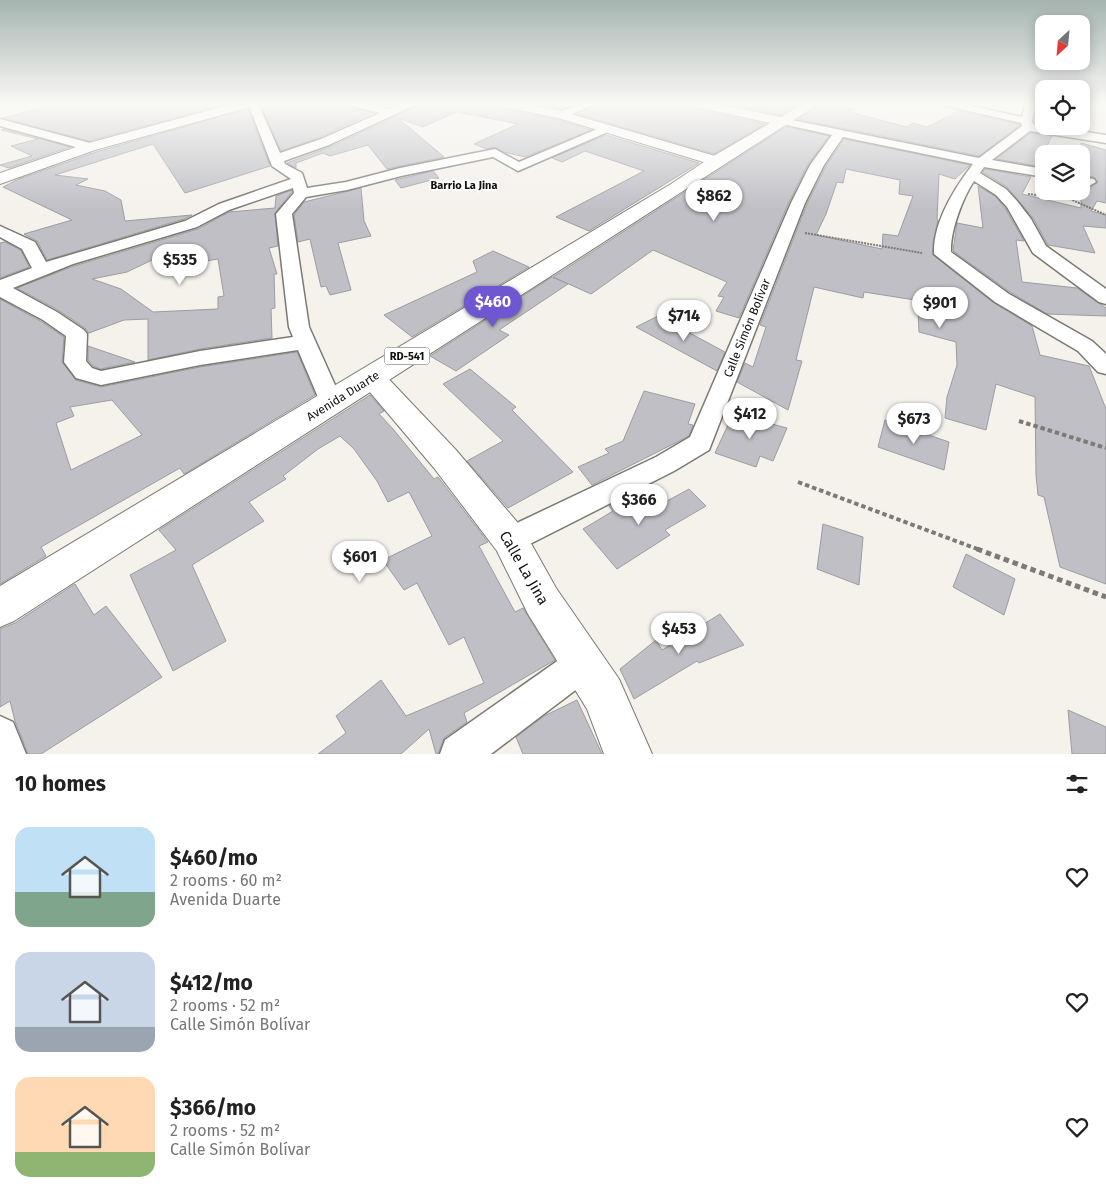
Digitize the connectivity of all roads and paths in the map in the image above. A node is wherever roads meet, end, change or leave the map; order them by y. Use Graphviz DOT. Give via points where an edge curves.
graph roads {
  1 [pos="58,138"];
  2 [pos="122,138"];
  3 [pos="268,138"];
  4 [pos="332,138"];
  5 [pos="585,138"];
  6 [pos="638,138"];
  7 [pos="755,138"];
  8 [pos="836,138"];
  9 [pos="860,138"];
  10 [pos="1011,138"];
  11 [pos="90,147"];
  12 [pos="277,159"];
  13 [pos="716,161"];
  14 [pos="976,168"];
  15 [pos="1035,172"];
  16 [pos="0,179"];
  17 [pos="299,187"];
  18 [pos="997,190"];
  19 [pos="1106,215"];
  20 [pos="787,230"];
  21 [pos="0,231"];
  22 [pos="949,258"];
  23 [pos="42,270"];
  24 [pos="0,288"];
  25 [pos="1106,298"];
  26 [pos="305,342"];
  27 [pos="1085,346"];
  28 [pos="1106,351"];
  29 [pos="1106,367"];
  30 [pos="372,378"];
  31 [pos="331,403"];
  32 [pos="1019,421"];
  33 [pos="1106,448"];
  34 [pos="798,482"];
  35 [pos="510,540"];
  36 [pos="1106,597"];
  37 [pos="0,608"];
  38 [pos="582,664"];
  39 [pos="0,735"];
  40 [pos="7,754"];
  41 [pos="459,754"];
  42 [pos="628,754"];
  1 -- 11 [label="street"];
  2 -- 11 [label="main road"];
  3 -- 12 [label="street"];
  4 -- 12 [label="street"];
  5 -- 17 [label="street" via="518,167 495,153 347,186"];
  6 -- 13 [label="main road"];
  7 -- 13 [label="main road, Avenida Duarte / RD-541"];
  8 -- 20 [label="street, Calle Simón Bolívar" via="817,165"];
  9 -- 14 [label="street"];
  10 -- 14 [label="street"];
  11 -- 16 [label="main road"];
  12 -- 17 [label="street" via="279,166 297,176"];
  13 -- 30 [label="main road, Avenida Duarte / RD-541"];
  14 -- 15 [label="street"];
  14 -- 18 [label="street"];
  14 -- 22 [label="street" via="961,190 942,239 943,254"];
  17 -- 23 [label="street" via="224,207 190,224"];
  17 -- 26 [label="street" via="284,214 299,326"];
  18 -- 19 [label="path" via="1070,200"];
  18 -- 25 [label="street" via="1023,219 1039,249"];
  20 -- 22 [label="path"];
  20 -- 35 [label="street, Calle Simón Bolívar" via="700,443 665,464"];
  21 -- 23 [label="street" via="30,246"];
  22 -- 27 [label="street" via="1002,298"];
  23 -- 24 [label="street"];
  24 -- 26 [label="street" via="77,334 74,362 84,373 102,378 200,358"];
  26 -- 31 [label="street"];
  27 -- 28 [label="street"];
  27 -- 29 [label="street"];
  30 -- 31 [label="main road, Avenida Duarte / RD-541"];
  30 -- 35 [label="main road, Calle La Jina" via="445,459"];
  31 -- 37 [label="main road, Avenida Duarte / RD-541"];
  32 -- 33 [label="path"];
  34 -- 36 [label="path"];
  35 -- 38 [label="main road, Calle La Jina" via="542,601"];
  38 -- 41 [label="street"];
  38 -- 42 [label="main road, Calle La Jina" via="602,695"];
  39 -- 40 [label="street"];
}
